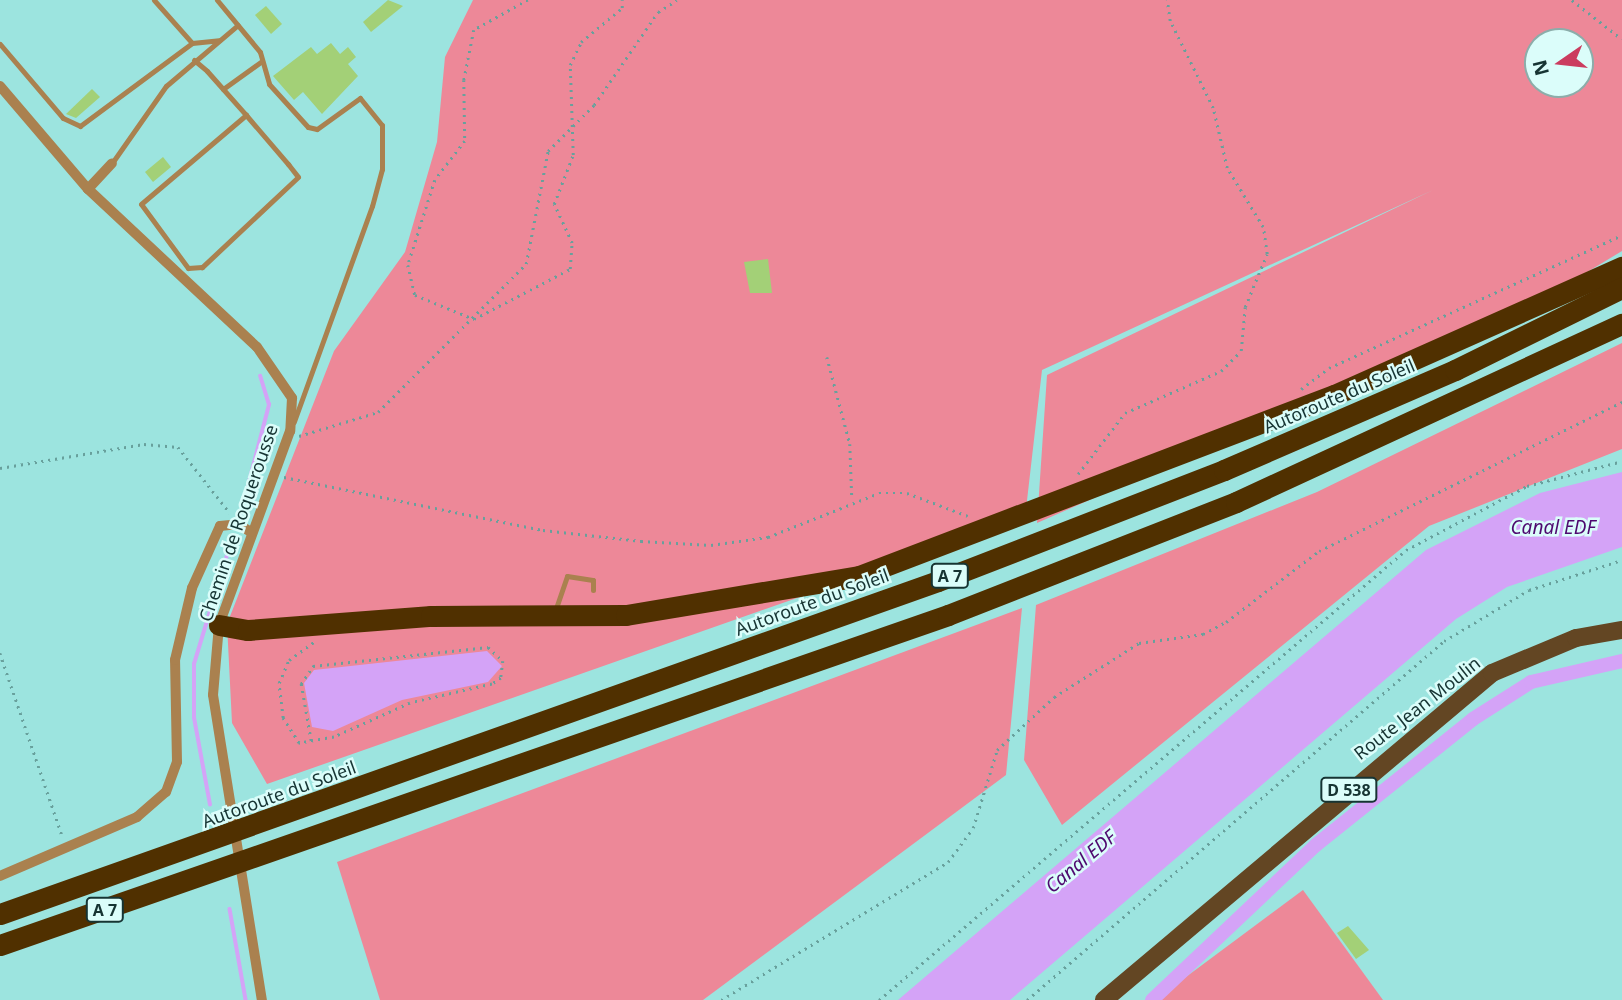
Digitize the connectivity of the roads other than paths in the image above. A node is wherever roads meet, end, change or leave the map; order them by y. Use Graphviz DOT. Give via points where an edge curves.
graph roads {
  1 [pos="154,0"];
  2 [pos="217,0"];
  3 [pos="238,25"];
  4 [pos="219,40"];
  5 [pos="0,44"];
  6 [pos="192,44"];
  7 [pos="194,60"];
  8 [pos="262,61"];
  9 [pos="0,86"];
  10 [pos="223,89"];
  11 [pos="246,116"];
  12 [pos="112,163"];
  13 [pos="88,189"];
  14 [pos="1622,267"];
  15 [pos="1622,288"];
  16 [pos="1622,324"];
  17 [pos="290,431"];
  18 [pos="251,532"];
  19 [pos="593,590"];
  20 [pos="554,617"];
  21 [pos="219,625"];
  22 [pos="1622,630"];
  23 [pos="0,876"];
  24 [pos="0,914"];
  25 [pos="0,945"];
  26 [pos="262,1000"];
  27 [pos="1104,1000"];
  1 -- 6 [label="lane"];
  2 -- 3 [label="lane"];
  3 -- 4 [label="lane"];
  3 -- 8 [label="lane"];
  4 -- 6 [label="lane"];
  4 -- 7 [label="lane"];
  5 -- 6 [label="lane" via="63,118 80,126"];
  7 -- 10 [label="lane"];
  7 -- 12 [label="lane" via="166,86"];
  8 -- 10 [label="lane"];
  8 -- 17 [label="lane" via="269,84 308,127 317,129 360,98 379,115 384,140 372,206"];
  9 -- 13 [label="street, Chemin de Roquerousse"];
  10 -- 11 [label="lane"];
  11 -- 11 [label="lane" via="296,182 202,267 188,268 141,204"];
  12 -- 13 [label="street"];
  13 -- 17 [label="street, Chemin de Roquerousse" via="279,372 292,398"];
  14 -- 20 [label="highway" via="1347,390 920,557 859,576 694,608"];
  15 -- 24 [label="highway, Autoroute du Soleil / A 7" via="1455,370 1224,470 938,581"];
  16 -- 25 [label="highway, A 7" via="1236,502 948,615"];
  17 -- 18 [label="street, Chemin de Roquerousse"];
  18 -- 21 [label="street, Chemin de Roquerousse"];
  18 -- 23 [label="street" via="238,524 220,526 213,534 180,630 173,783 149,811"];
  19 -- 20 [label="lane" via="593,580 567,576"];
  20 -- 21 [label="highway" via="320,623 248,630"];
  21 -- 26 [label="street, Chemin de Roquerousse" via="215,737"];
  22 -- 27 [label="main road, Route Jean Moulin / D 538" via="1576,638 1492,673"];
}
